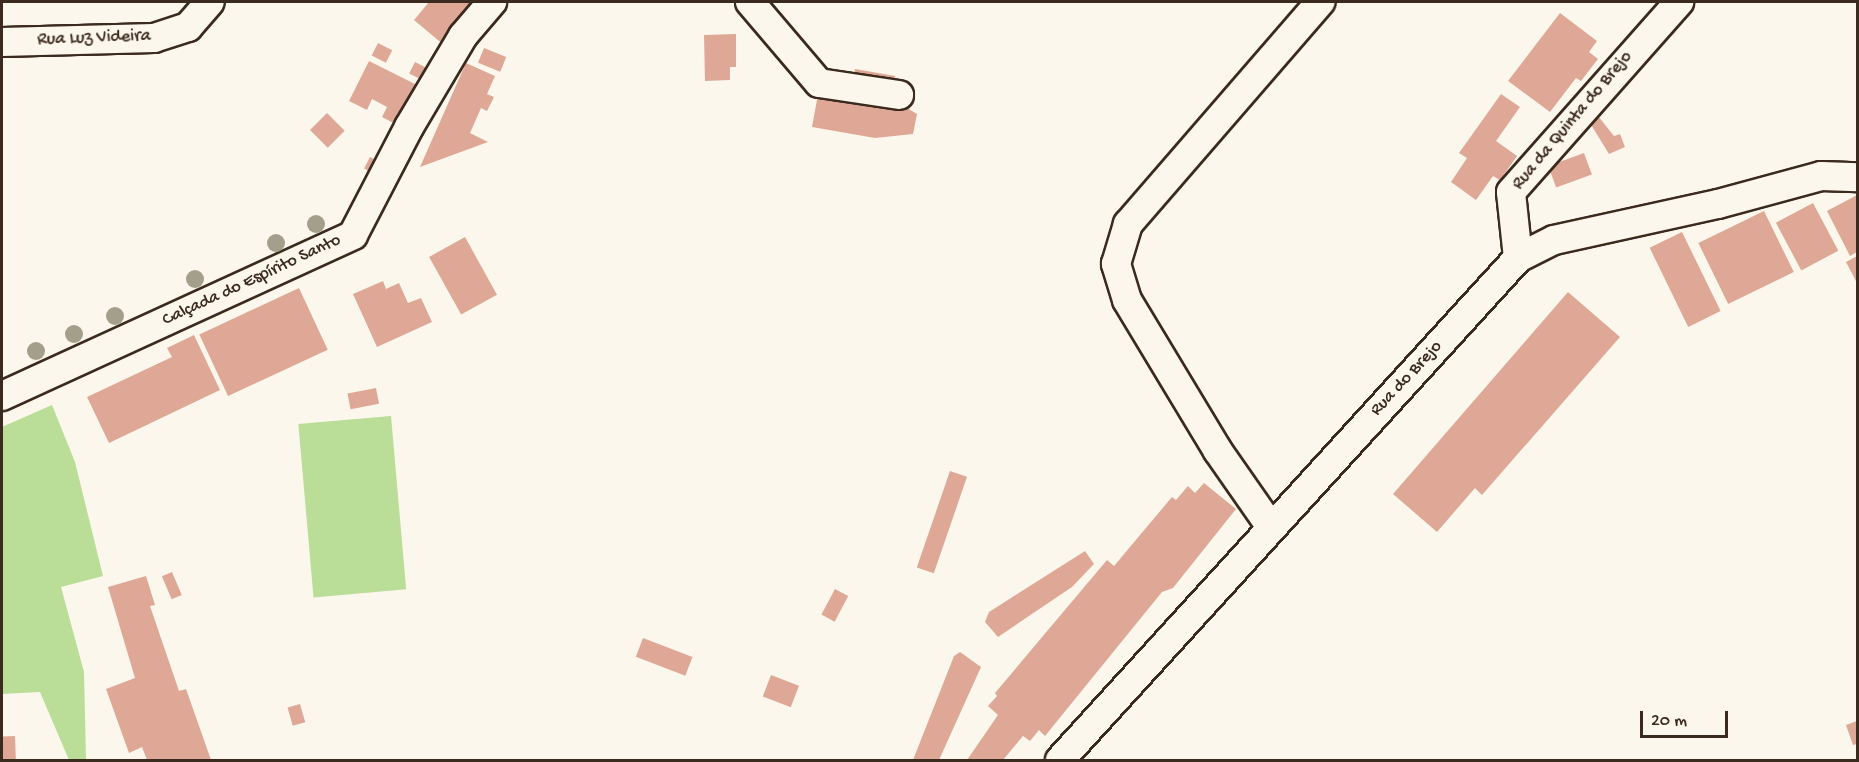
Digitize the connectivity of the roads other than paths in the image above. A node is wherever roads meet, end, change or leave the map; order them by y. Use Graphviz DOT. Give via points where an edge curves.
graph roads {
  1 [pos="210,2"];
  2 [pos="492,2"];
  3 [pos="750,2"];
  4 [pos="1320,2"];
  5 [pos="1679,2"];
  6 [pos="2,42"];
  7 [pos="899,95"];
  8 [pos="1857,177"];
  9 [pos="1518,258"];
  10 [pos="2,396"];
  11 [pos="1271,527"];
  12 [pos="1060,760"];
  1 -- 6 [label="street, Rua Luz Videira" via="188,27 154,38"];
  2 -- 10 [label="street, Calçada do Espírito Santo" via="463,36 353,235"];
  3 -- 7 [label="street" via="819,83"];
  4 -- 11 [label="street" via="1128,224 1116,264 1127,300 1218,451"];
  5 -- 9 [label="street, Rua da Quinta do Brejo" via="1511,192"];
  8 -- 9 [label="street, Rua do Brejo" via="1821,176 1718,204 1554,240"];
  9 -- 11 [label="street, Rua do Brejo"];
  11 -- 12 [label="street, Rua do Brejo"];
}
